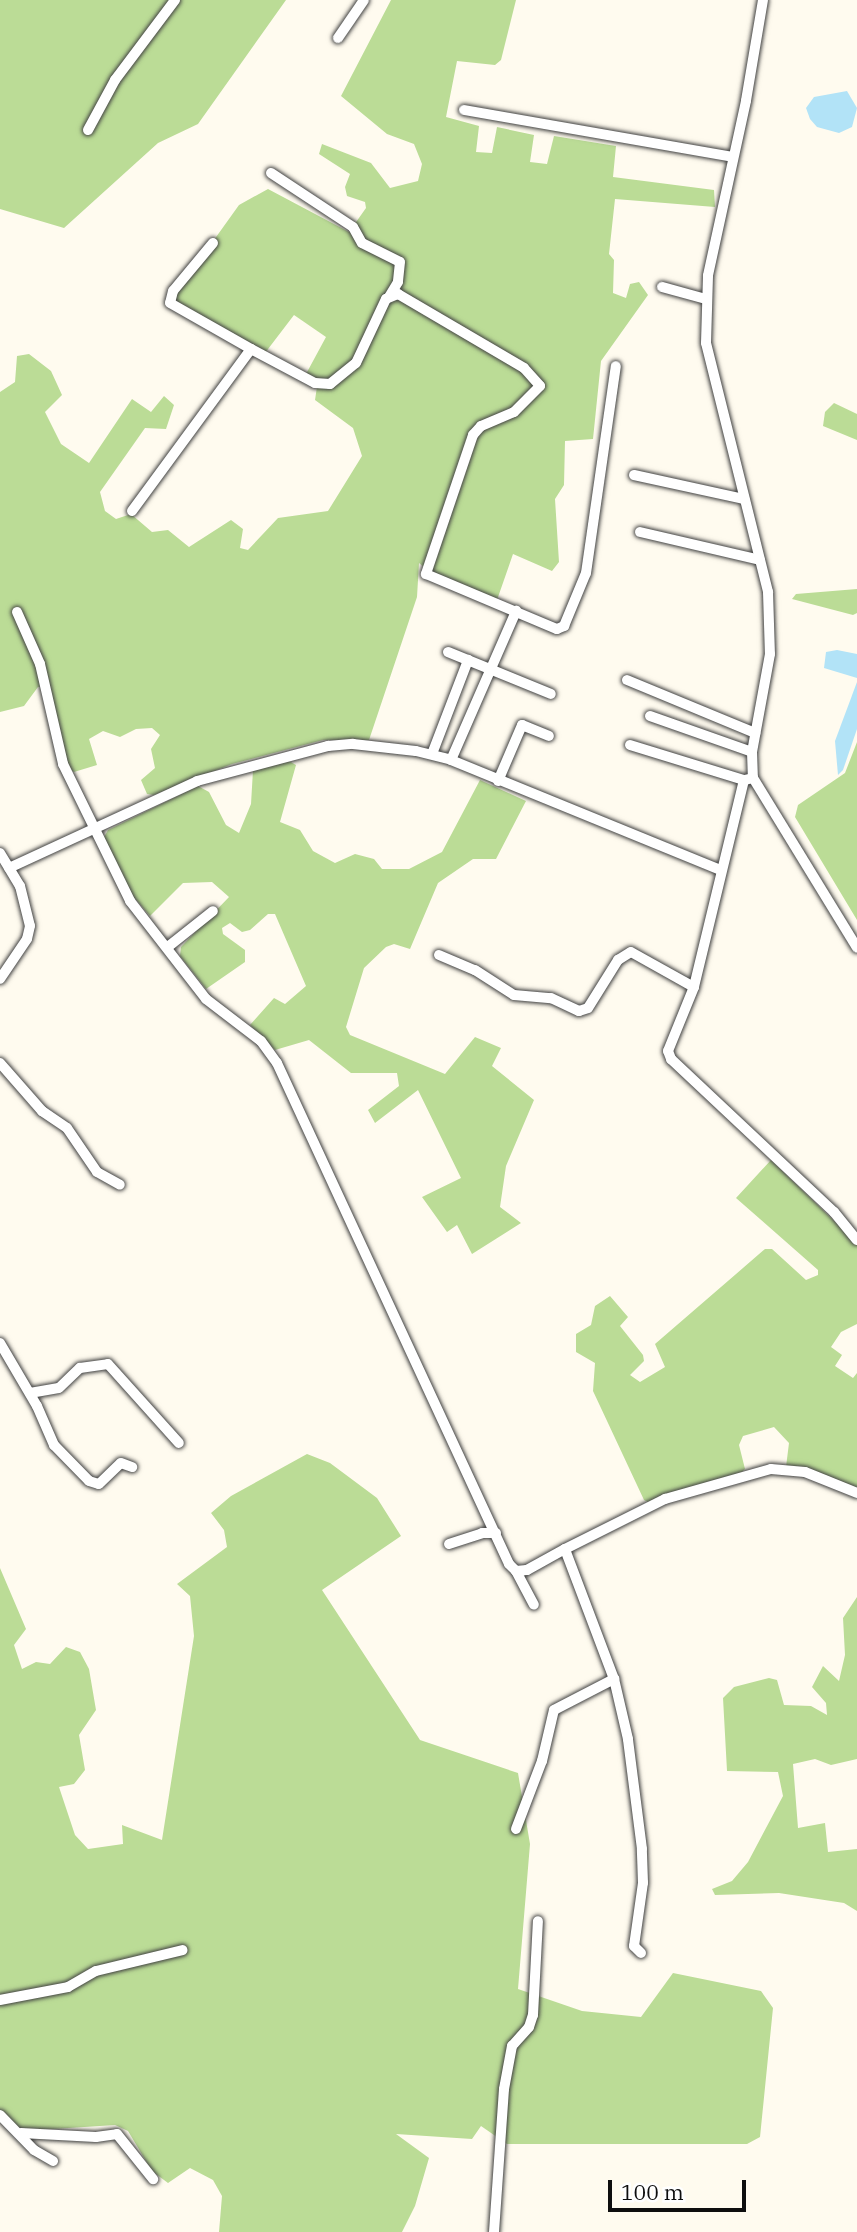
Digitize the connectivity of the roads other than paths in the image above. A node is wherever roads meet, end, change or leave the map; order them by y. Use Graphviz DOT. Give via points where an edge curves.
graph roads {
  1 [pos="175,0"];
  2 [pos="364,0"];
  3 [pos="763,0"];
  4 [pos="338,38"];
  5 [pos="464,110"];
  6 [pos="88,130"];
  7 [pos="732,156"];
  8 [pos="271,173"];
  9 [pos="213,243"];
  10 [pos="662,287"];
  11 [pos="389,297"];
  12 [pos="706,299"];
  13 [pos="251,349"];
  14 [pos="616,366"];
  15 [pos="635,475"];
  16 [pos="744,499"];
  17 [pos="132,511"];
  18 [pos="640,532"];
  19 [pos="760,560"];
  20 [pos="516,611"];
  21 [pos="17,612"];
  22 [pos="448,652"];
  23 [pos="468,660"];
  24 [pos="490,669"];
  25 [pos="627,680"];
  26 [pos="551,694"];
  27 [pos="650,716"];
  28 [pos="755,733"];
  29 [pos="549,736"];
  30 [pos="630,745"];
  31 [pos="752,751"];
  32 [pos="432,754"];
  33 [pos="451,760"];
  34 [pos="749,779"];
  35 [pos="498,781"];
  36 [pos="95,829"];
  37 [pos="0,853"];
  38 [pos="9,868"];
  39 [pos="720,870"];
  40 [pos="213,911"];
  41 [pos="169,946"];
  42 [pos="857,948"];
  43 [pos="439,955"];
  44 [pos="0,979"];
  45 [pos="694,987"];
  46 [pos="0,1063"];
  47 [pos="120,1185"];
  48 [pos="857,1240"];
  49 [pos="0,1343"];
  50 [pos="30,1393"];
  51 [pos="179,1443"];
  52 [pos="132,1467"];
  53 [pos="857,1493"];
  54 [pos="496,1533"];
  55 [pos="449,1544"];
  56 [pos="565,1549"];
  57 [pos="516,1571"];
  58 [pos="534,1605"];
  59 [pos="614,1679"];
  60 [pos="516,1829"];
  61 [pos="538,1921"];
  62 [pos="183,1950"];
  63 [pos="641,1953"];
  64 [pos="0,2000"];
  65 [pos="0,2115"];
  66 [pos="21,2133"];
  67 [pos="53,2161"];
  68 [pos="153,2179"];
  69 [pos="494,2232"];
  1 -- 6 [label="street" via="115,80"];
  2 -- 4 [label="street"];
  3 -- 7 [label="street"];
  5 -- 7 [label="street"];
  7 -- 12 [label="street"];
  8 -- 11 [label="street" via="353,227 362,243 400,262 398,282"];
  9 -- 13 [label="street" via="173,291 170,303"];
  10 -- 12 [label="street"];
  11 -- 13 [label="street" via="356,363 330,384 316,383"];
  11 -- 20 [label="street" via="398,294 410,300 539,381 539,391 528,402 506,418 481,426 473,435 426,574"];
  12 -- 16 [label="street" via="711,371"];
  13 -- 17 [label="street"];
  14 -- 20 [label="street" via="586,573 561,628 553,629"];
  15 -- 16 [label="street"];
  16 -- 19 [label="street"];
  18 -- 19 [label="street"];
  19 -- 28 [label="street" via="771,630"];
  20 -- 24 [label="street"];
  21 -- 36 [label="street" via="40,664 63,764"];
  22 -- 23 [label="street"];
  23 -- 24 [label="street"];
  23 -- 32 [label="street"];
  24 -- 26 [label="street"];
  24 -- 33 [label="street"];
  25 -- 28 [label="street"];
  27 -- 31 [label="street"];
  28 -- 31 [label="street"];
  29 -- 35 [label="street" via="522,725"];
  30 -- 34 [label="street"];
  31 -- 34 [label="street"];
  32 -- 33 [label="street"];
  32 -- 36 [label="street" via="328,746 197,781"];
  33 -- 35 [label="street"];
  34 -- 39 [label="street"];
  34 -- 42 [label="street"];
  35 -- 39 [label="street"];
  36 -- 38 [label="street"];
  36 -- 41 [label="street" via="130,901"];
  37 -- 38 [label="street"];
  38 -- 44 [label="street" via="20,887 30,926 27,939"];
  39 -- 45 [label="street"];
  40 -- 41 [label="street"];
  41 -- 54 [label="street" via="206,999 261,1041 277,1063"];
  43 -- 45 [label="street" via="475,970 514,995 551,998 579,1011 588,1008 618,960 631,952"];
  45 -- 48 [label="street" via="668,1043 671,1059 834,1212"];
  46 -- 47 [label="street" via="42,1111 67,1128 97,1172"];
  49 -- 50 [label="street"];
  50 -- 51 [label="street" via="63,1386 84,1366 108,1364"];
  50 -- 52 [label="street" via="54,1445 93,1484 102,1483 118,1464"];
  53 -- 56 [label="street" via="805,1472 771,1469 665,1499"];
  54 -- 55 [label="street"];
  54 -- 57 [label="street"];
  56 -- 57 [label="street" via="535,1567"];
  56 -- 59 [label="street"];
  57 -- 58 [label="street"];
  59 -- 60 [label="street" via="554,1710 542,1761"];
  59 -- 63 [label="street" via="632,1758 642,1849 643,1883 633,1938"];
  61 -- 69 [label="street" via="533,2015 512,2046 504,2089"];
  62 -- 64 [label="street" via="96,1971 68,1987"];
  65 -- 66 [label="street"];
  66 -- 67 [label="street" via="34,2150"];
  66 -- 68 [label="street" via="117,2134"];
}
